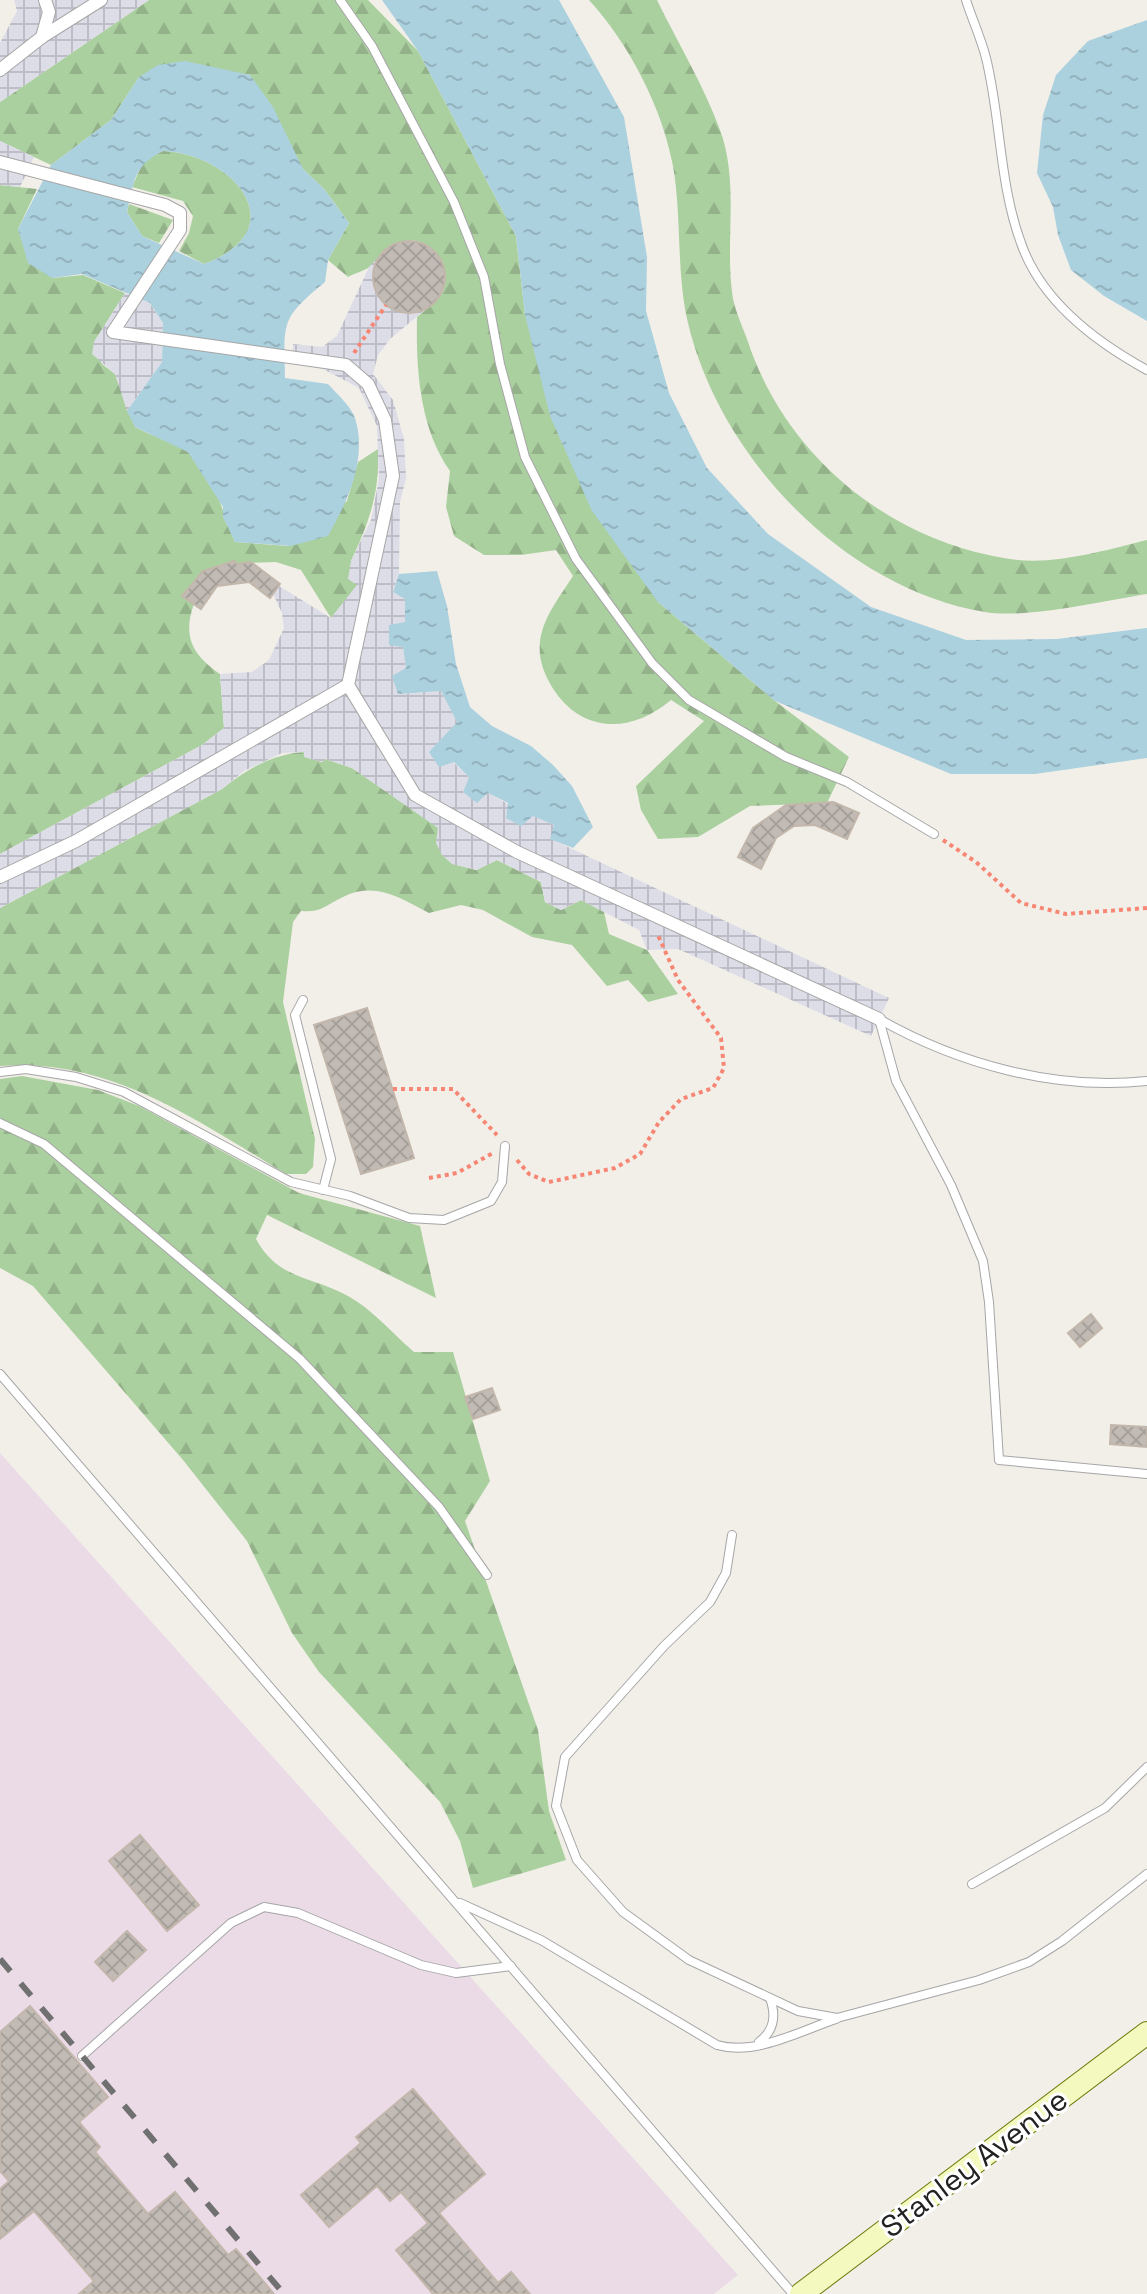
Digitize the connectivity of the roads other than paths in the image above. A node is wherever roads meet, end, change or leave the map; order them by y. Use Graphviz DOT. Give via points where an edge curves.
graph roads {
  1 [pos="45,0"];
  2 [pos="101,0"];
  3 [pos="340,0"];
  4 [pos="966,0"];
  5 [pos="42,37"];
  6 [pos="0,70"];
  7 [pos="0,162"];
  8 [pos="1147,370"];
  9 [pos="348,685"];
  10 [pos="934,834"];
  11 [pos="0,877"];
  12 [pos="303,1000"];
  13 [pos="879,1019"];
  14 [pos="0,1072"];
  15 [pos="1147,1081"];
  16 [pos="0,1123"];
  17 [pos="505,1146"];
  18 [pos="323,1190"];
  19 [pos="0,1374"];
  20 [pos="1147,1474"];
  21 [pos="732,1535"];
  22 [pos="487,1575"];
  23 [pos="1147,1767"];
  24 [pos="1147,1874"];
  25 [pos="972,1884"];
  26 [pos="456,1901"];
  27 [pos="511,1966"];
  28 [pos="770,1998"];
  29 [pos="837,2018"];
  30 [pos="1147,2033"];
  31 [pos="752,2047"];
  32 [pos="82,2056"];
  33 [pos="793,2294"];
  34 [pos="801,2294"];
  1 -- 5 [label="street" via="49,12"];
  2 -- 5 [label="street"];
  3 -- 10 [label="lane" via="372,46 454,202 484,277 525,457 576,559 652,663 689,700"];
  4 -- 8 [label="lane" via="986,57 1021,245 1042,284 1071,317 1113,352"];
  5 -- 6 [label="street"];
  7 -- 9 [label="street" via="180,213 180,230 113,332 346,365 368,384 385,420 393,476"];
  9 -- 11 [label="street" via="76,841"];
  9 -- 13 [label="street" via="415,795 517,852"];
  12 -- 18 [label="lane" via="295,1015 331,1159"];
  13 -- 15 [label="lane" via="915,1040 1046,1081"];
  13 -- 20 [label="lane" via="896,1081 951,1185 983,1261 999,1460"];
  14 -- 18 [label="lane" via="26,1069 64,1075 124,1092 291,1182"];
  16 -- 22 [label="lane" via="44,1144 300,1359 439,1507"];
  17 -- 18 [label="lane" via="502,1182 491,1201 444,1220 409,1218"];
  19 -- 26 [label="lane"];
  21 -- 28 [label="lane" via="726,1573 710,1602 565,1757 556,1806 577,1860 623,1912 689,1960"];
  23 -- 25 [label="lane" via="1105,1808"];
  24 -- 29 [label="lane" via="1029,1962"];
  26 -- 27 [label="lane"];
  26 -- 31 [label="lane" via="541,1940 717,2045"];
  27 -- 32 [label="lane" via="456,1973 421,1965 298,1913 264,1907 231,1923"];
  27 -- 33 [label="lane"];
  28 -- 29 [label="lane" via="798,2011"];
  28 -- 31 [label="lane" via="776,2015 767,2035"];
  29 -- 31 [label="lane"];
  30 -- 34 [label="main road, Stanley Avenue"];
}
